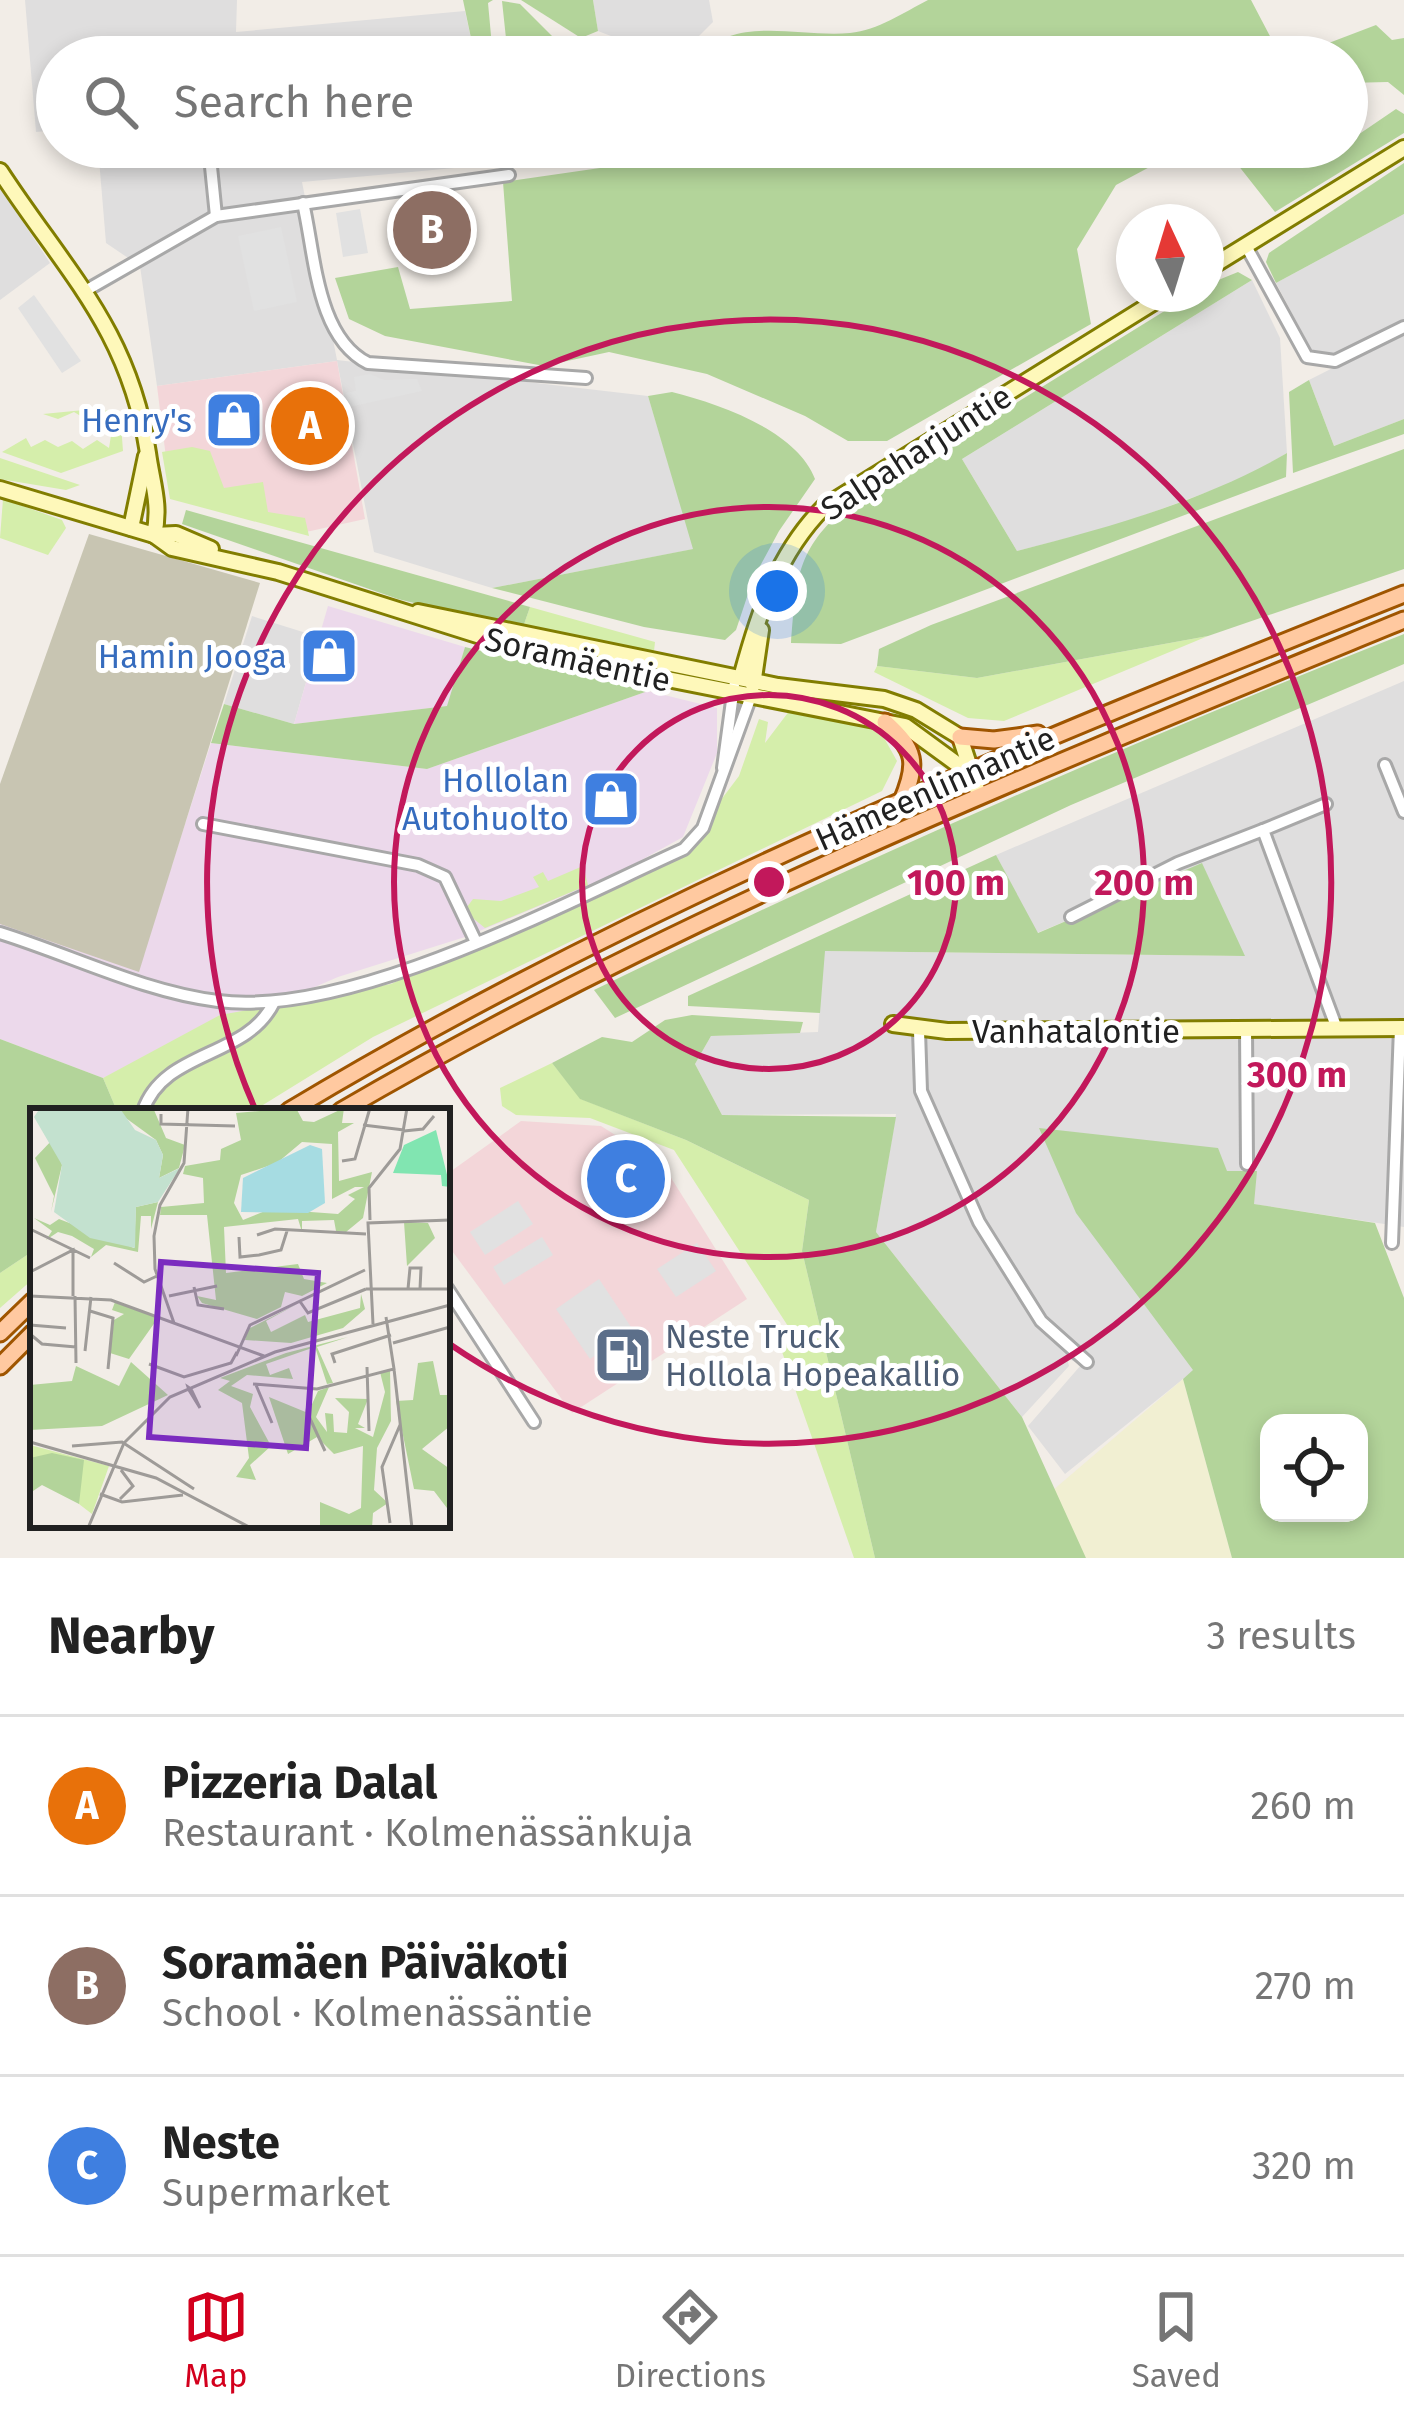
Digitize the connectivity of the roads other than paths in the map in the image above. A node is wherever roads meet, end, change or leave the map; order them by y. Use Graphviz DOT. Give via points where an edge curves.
graph roads {
  1 [pos="1404,148"];
  2 [pos="211,168"];
  3 [pos="0,171"];
  4 [pos="509,175"];
  5 [pos="303,203"];
  6 [pos="216,216"];
  7 [pos="1246,246"];
  8 [pos="1224,259"];
  9 [pos="85,291"];
  10 [pos="1138,312"];
  11 [pos="1404,327"];
  12 [pos="586,378"];
  13 [pos="147,452"];
  14 [pos="0,489"];
  15 [pos="131,528"];
  16 [pos="154,535"];
  17 [pos="1404,594"];
  18 [pos="407,612"];
  19 [pos="1404,620"];
  20 [pos="748,676"];
  21 [pos="730,692"];
  22 [pos="752,696"];
  23 [pos="885,722"];
  24 [pos="1070,727"];
  25 [pos="960,737"];
  26 [pos="1385,765"];
  27 [pos="968,772"];
  28 [pos="722,783"];
  29 [pos="979,795"];
  30 [pos="902,801"];
  31 [pos="1326,803"];
  32 [pos="1404,812"];
  33 [pos="203,824"];
  34 [pos="1263,830"];
  35 [pos="1071,917"];
  36 [pos="0,933"];
  37 [pos="475,940"];
  38 [pos="274,1002"];
  39 [pos="893,1024"];
  40 [pos="1402,1028"];
  41 [pos="1246,1029"];
  42 [pos="1337,1029"];
  43 [pos="919,1031"];
  44 [pos="318,1103"];
  45 [pos="144,1108"];
  46 [pos="348,1108"];
  47 [pos="1247,1163"];
  48 [pos="1393,1243"];
  49 [pos="450,1293"];
  50 [pos="30,1304"];
  51 [pos="0,1333"];
  52 [pos="30,1336"];
  53 [pos="1087,1362"];
  54 [pos="0,1366"];
  55 [pos="534,1422"];
  1 -- 7 [label="street"];
  2 -- 6 [label="street"];
  3 -- 9 [label="street"];
  4 -- 5 [label="street"];
  5 -- 6 [label="street"];
  5 -- 12 [label="street" via="328,314 350,354 368,363"];
  6 -- 9 [label="street"];
  7 -- 8 [label="street"];
  7 -- 11 [label="street" via="1307,357 1335,362"];
  9 -- 13 [label="street" via="131,373"];
  10 -- 20 [label="street, Salpaharjuntie" via="824,507 790,544 762,616 761,657"];
  13 -- 15 [label="street"];
  13 -- 16 [label="street" via="158,501"];
  14 -- 15 [label="street, Soramäentie"];
  15 -- 16 [label="street, Soramäentie"];
  16 -- 18 [label="street, Soramäentie" via="172,548"];
  17 -- 24 [label="main road, Hämeenlinnantie"];
  18 -- 20 [label="street, Soramäentie"];
  18 -- 21 [label="street, Soramäentie" via="531,652"];
  19 -- 29 [label="main road, Hämeenlinnantie"];
  20 -- 21 [label="street"];
  20 -- 22 [label="street"];
  20 -- 25 [label="street, Soramäentie" via="884,699"];
  21 -- 22 [label="street, Soramäentie"];
  21 -- 28 [label="street"];
  22 -- 23 [label="street, Soramäentie"];
  22 -- 28 [label="street"];
  23 -- 27 [label="street, Soramäentie" via="922,734"];
  23 -- 30 [label="main road" via="915,760"];
  24 -- 25 [label="main road" via="1017,738"];
  24 -- 27 [label="main road, Hämeenlinnantie"];
  25 -- 27 [label="street, Soramäentie"];
  26 -- 32 [label="street"];
  27 -- 29 [label="street, Soramäentie"];
  27 -- 30 [label="main road, Hämeenlinnantie"];
  28 -- 37 [label="street" via="684,849"];
  29 -- 46 [label="main road, Hämeenlinnantie" via="682,932"];
  30 -- 44 [label="main road, Hämeenlinnantie" via="474,1008"];
  31 -- 34 [label="street"];
  33 -- 37 [label="street" via="418,865 445,878"];
  34 -- 35 [label="street"];
  34 -- 42 [label="street"];
  36 -- 38 [label="street" via="188,996"];
  37 -- 38 [label="street" via="378,979"];
  38 -- 45 [label="street" via="256,1031 173,1073"];
  39 -- 43 [label="street, Vanhatalontie"];
  40 -- 42 [label="street, Vanhatalontie"];
  40 -- 48 [label="street"];
  41 -- 42 [label="street, Vanhatalontie"];
  41 -- 43 [label="street, Vanhatalontie"];
  41 -- 47 [label="street"];
  43 -- 53 [label="street" via="920,1091 979,1222 1041,1321"];
  49 -- 55 [label="street"];
  50 -- 51 [label="main road"];
  52 -- 54 [label="main road"];
}
